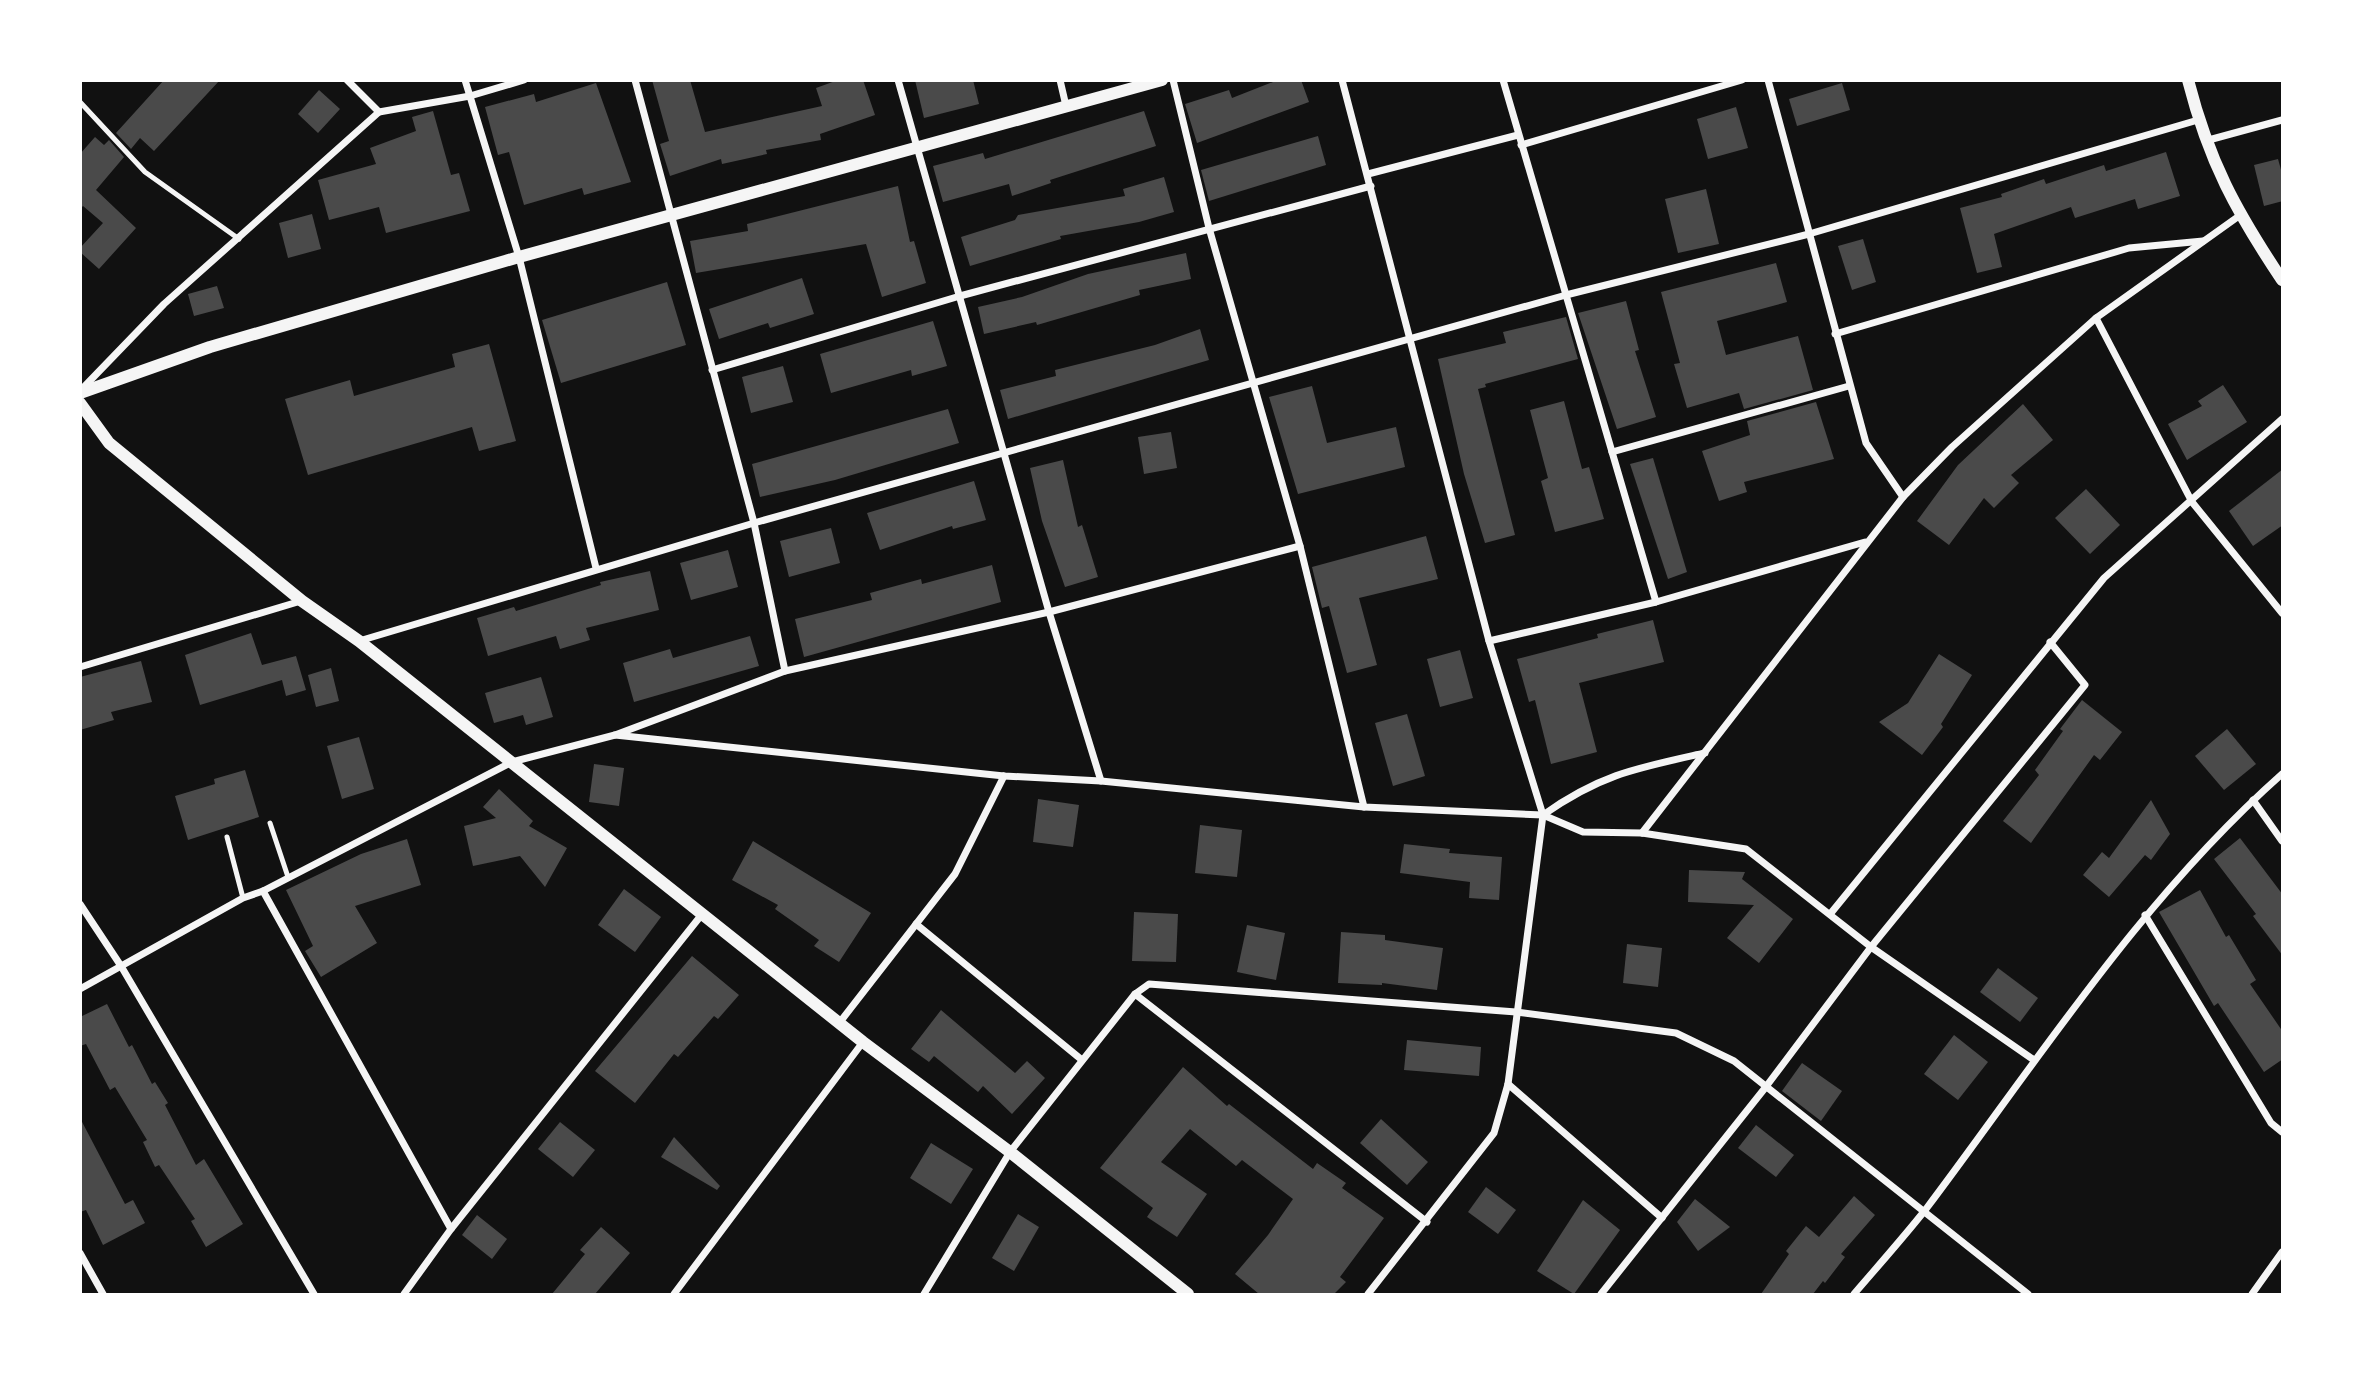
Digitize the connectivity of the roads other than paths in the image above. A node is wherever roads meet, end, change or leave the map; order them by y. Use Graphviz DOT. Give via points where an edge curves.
graph roads {
  1 [pos="347,80"];
  2 [pos="465,80"];
  3 [pos="524,80"];
  4 [pos="635,80"];
  5 [pos="898,80"];
  6 [pos="1060,80"];
  7 [pos="1161,80"];
  8 [pos="1173,80"];
  9 [pos="1342,80"];
  10 [pos="1503,80"];
  11 [pos="1742,80"];
  12 [pos="1768,80"];
  13 [pos="2188,80"];
  14 [pos="470,96"];
  15 [pos="80,102"];
  16 [pos="1066,106"];
  17 [pos="379,112"];
  18 [pos="2198,120"];
  19 [pos="2283,120"];
  20 [pos="1518,135"];
  21 [pos="2204,141"];
  22 [pos="1521,145"];
  23 [pos="917,147"];
  24 [pos="1368,174"];
  25 [pos="1371,186"];
  26 [pos="673,215"];
  27 [pos="2239,216"];
  28 [pos="1209,228"];
  29 [pos="1809,234"];
  30 [pos="239,239"];
  31 [pos="2203,241"];
  32 [pos="519,257"];
  33 [pos="2283,280"];
  34 [pos="1566,295"];
  35 [pos="960,296"];
  36 [pos="2096,318"];
  37 [pos="1835,334"];
  38 [pos="1410,341"];
  39 [pos="712,370"];
  40 [pos="1254,384"];
  41 [pos="1849,386"];
  42 [pos="80,392"];
  43 [pos="80,402"];
  44 [pos="2283,419"];
  45 [pos="1612,452"];
  46 [pos="1004,454"];
  47 [pos="1903,497"];
  48 [pos="2192,502"];
  49 [pos="754,523"];
  50 [pos="1866,541"];
  51 [pos="1300,546"];
  52 [pos="596,568"];
  53 [pos="302,601"];
  54 [pos="1656,602"];
  55 [pos="1049,612"];
  56 [pos="2283,612"];
  57 [pos="359,640"];
  58 [pos="1489,641"];
  59 [pos="2050,642"];
  60 [pos="80,667"];
  61 [pos="785,671"];
  62 [pos="615,735"];
  63 [pos="1705,753"];
  64 [pos="512,762"];
  65 [pos="2283,774"];
  66 [pos="1004,776"];
  67 [pos="1101,781"];
  68 [pos="2253,800"];
  69 [pos="1364,807"];
  70 [pos="1543,815"];
  71 [pos="270,822"];
  72 [pos="1642,833"];
  73 [pos="227,837"];
  74 [pos="2283,841"];
  75 [pos="288,877"];
  76 [pos="262,891"];
  77 [pos="243,898"];
  78 [pos="80,904"];
  79 [pos="703,912"];
  80 [pos="1831,913"];
  81 [pos="2145,915"];
  82 [pos="916,924"];
  83 [pos="1871,947"];
  84 [pos="121,966"];
  85 [pos="80,989"];
  86 [pos="1135,994"];
  87 [pos="1516,1012"];
  88 [pos="840,1022"];
  89 [pos="863,1042"];
  90 [pos="1082,1060"];
  91 [pos="2034,1060"];
  92 [pos="1508,1084"];
  93 [pos="1765,1087"];
  94 [pos="2283,1132"];
  95 [pos="1010,1152"];
  96 [pos="1924,1211"];
  97 [pos="1662,1218"];
  98 [pos="1427,1222"];
  99 [pos="451,1229"];
  100 [pos="2283,1252"];
  101 [pos="80,1253"];
  102 [pos="103,1294"];
  103 [pos="314,1294"];
  104 [pos="404,1294"];
  105 [pos="674,1294"];
  106 [pos="924,1294"];
  107 [pos="1188,1294"];
  108 [pos="1368,1294"];
  109 [pos="1601,1294"];
  110 [pos="1854,1294"];
  111 [pos="2028,1294"];
  112 [pos="2252,1294"];
  1 -- 17 [label="street"];
  2 -- 14 [label="street"];
  3 -- 14 [label="street"];
  4 -- 26 [label="street"];
  5 -- 23 [label="street"];
  6 -- 16 [label="street"];
  7 -- 16 [label="street"];
  8 -- 28 [label="street"];
  9 -- 24 [label="street"];
  10 -- 20 [label="street"];
  11 -- 22 [label="street"];
  12 -- 29 [label="street"];
  13 -- 18 [label="street"];
  14 -- 17 [label="street"];
  14 -- 32 [label="street"];
  15 -- 30 [label="lane" via="145,173"];
  16 -- 23 [label="street"];
  17 -- 30 [label="street"];
  18 -- 21 [label="street"];
  18 -- 29 [label="street"];
  19 -- 21 [label="street"];
  20 -- 22 [label="street"];
  20 -- 24 [label="street"];
  21 -- 27 [label="street"];
  22 -- 34 [label="street"];
  23 -- 26 [label="street"];
  23 -- 35 [label="street"];
  24 -- 25 [label="street"];
  25 -- 28 [label="street"];
  25 -- 38 [label="street"];
  26 -- 32 [label="street"];
  26 -- 39 [label="street"];
  27 -- 31 [label="street"];
  27 -- 33 [label="street"];
  28 -- 35 [label="street"];
  28 -- 40 [label="street"];
  29 -- 34 [label="street"];
  29 -- 37 [label="street"];
  30 -- 42 [label="street" via="164,304"];
  31 -- 36 [label="street"];
  31 -- 37 [label="street" via="2129,248"];
  32 -- 42 [label="street" via="210,347"];
  32 -- 52 [label="street"];
  34 -- 38 [label="street"];
  34 -- 45 [label="street"];
  35 -- 39 [label="street"];
  35 -- 46 [label="street"];
  36 -- 47 [label="street"];
  36 -- 48 [label="street"];
  37 -- 41 [label="street"];
  38 -- 40 [label="street"];
  38 -- 58 [label="street"];
  39 -- 49 [label="street"];
  40 -- 46 [label="street"];
  40 -- 51 [label="street"];
  41 -- 45 [label="street"];
  41 -- 47 [label="street" via="1866,443"];
  43 -- 53 [label="street" via="109,443"];
  44 -- 48 [label="street"];
  45 -- 54 [label="street"];
  46 -- 49 [label="street"];
  46 -- 55 [label="street"];
  47 -- 50 [label="street"];
  48 -- 56 [label="street"];
  48 -- 59 [label="street" via="2104,578"];
  49 -- 52 [label="street"];
  49 -- 61 [label="street"];
  50 -- 54 [label="street"];
  50 -- 63 [label="street"];
  51 -- 55 [label="street"];
  51 -- 69 [label="street"];
  52 -- 57 [label="street"];
  53 -- 57 [label="street"];
  53 -- 60 [label="street"];
  54 -- 58 [label="street"];
  55 -- 61 [label="street"];
  55 -- 67 [label="street"];
  57 -- 64 [label="street"];
  58 -- 70 [label="street"];
  59 -- 80 [label="street"];
  59 -- 83 [label="street" via="2085,685"];
  61 -- 62 [label="street"];
  62 -- 64 [label="street"];
  62 -- 66 [label="street"];
  63 -- 70 [label="street" via="1621,771 1578,790"];
  63 -- 72 [label="street"];
  64 -- 75 [label="street"];
  64 -- 79 [label="street"];
  65 -- 68 [label="street"];
  66 -- 67 [label="street"];
  66 -- 82 [label="street" via="955,874"];
  67 -- 69 [label="street"];
  68 -- 74 [label="street"];
  68 -- 81 [label="street"];
  69 -- 70 [label="street"];
  70 -- 72 [label="street" via="1583,832"];
  70 -- 87 [label="street"];
  71 -- 75 [label="lane"];
  72 -- 80 [label="street" via="1746,849"];
  73 -- 77 [label="lane"];
  75 -- 76 [label="street"];
  76 -- 77 [label="street"];
  76 -- 99 [label="street"];
  77 -- 84 [label="street"];
  78 -- 84 [label="street"];
  79 -- 88 [label="street"];
  79 -- 99 [label="street"];
  80 -- 83 [label="street"];
  81 -- 91 [label="street"];
  81 -- 94 [label="street" via="2271,1123"];
  82 -- 88 [label="street"];
  82 -- 90 [label="street"];
  83 -- 91 [label="street"];
  83 -- 93 [label="street"];
  84 -- 85 [label="street"];
  84 -- 103 [label="street"];
  86 -- 87 [label="street" via="1149,984"];
  86 -- 90 [label="street"];
  86 -- 98 [label="street"];
  87 -- 92 [label="street"];
  87 -- 93 [label="street" via="1676,1033 1734,1060"];
  88 -- 89 [label="street"];
  89 -- 95 [label="street"];
  89 -- 105 [label="street"];
  90 -- 95 [label="street"];
  91 -- 96 [label="street"];
  92 -- 97 [label="street"];
  92 -- 98 [label="street" via="1494,1133"];
  93 -- 96 [label="street"];
  93 -- 97 [label="street"];
  95 -- 106 [label="street"];
  95 -- 107 [label="street"];
  96 -- 110 [label="street"];
  96 -- 111 [label="street"];
  97 -- 109 [label="street"];
  98 -- 108 [label="street"];
  99 -- 104 [label="street"];
  100 -- 112 [label="street"];
  101 -- 102 [label="street"];
}
